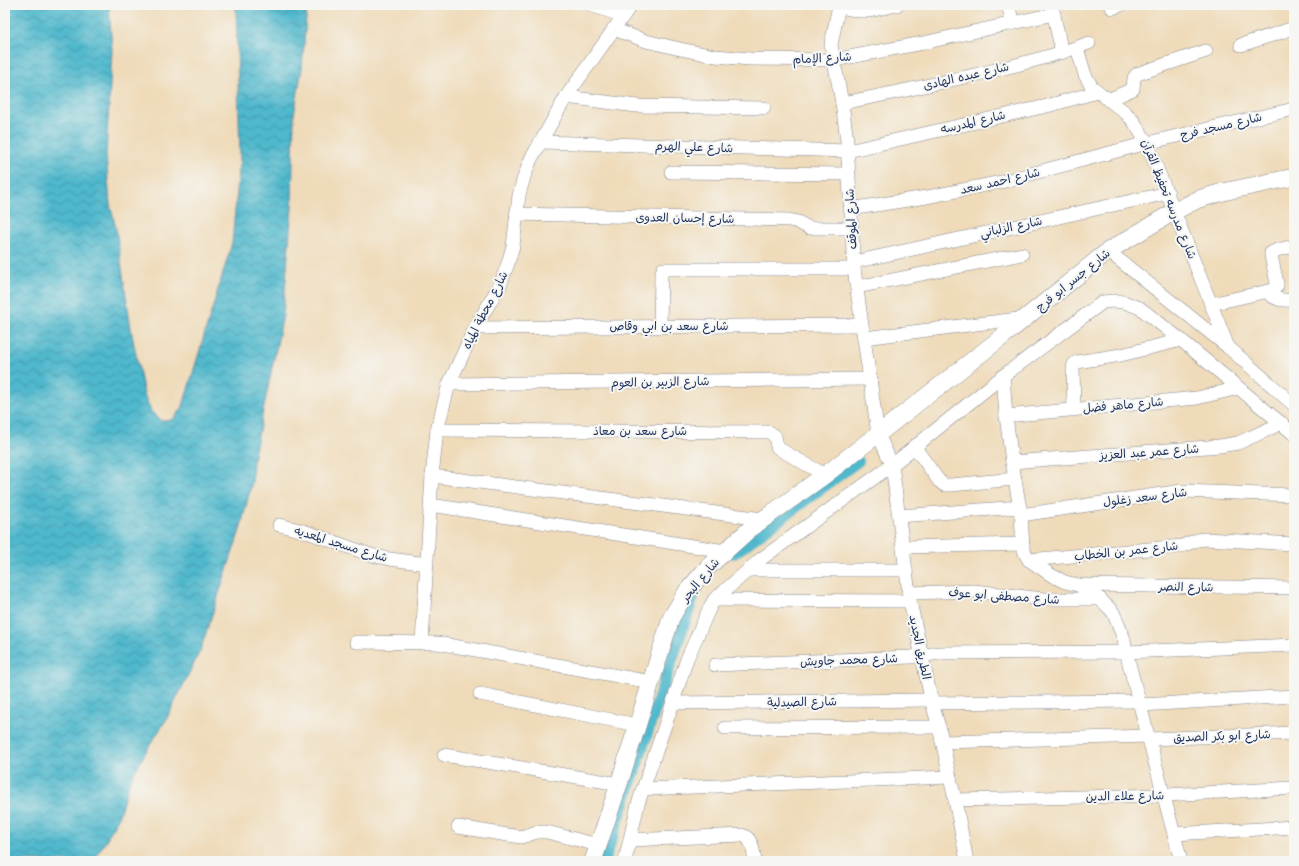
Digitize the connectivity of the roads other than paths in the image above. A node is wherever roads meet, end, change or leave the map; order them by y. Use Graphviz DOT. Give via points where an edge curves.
graph roads {
  1 [pos="591,5"];
  2 [pos="631,5"];
  3 [pos="897,5"];
  4 [pos="1008,5"];
  5 [pos="839,6"];
  6 [pos="1053,9"];
  7 [pos="623,16"];
  8 [pos="1013,23"];
  9 [pos="1294,28"];
  10 [pos="612,29"];
  11 [pos="1083,45"];
  12 [pos="1241,45"];
  13 [pos="1206,51"];
  14 [pos="1062,53"];
  15 [pos="834,60"];
  16 [pos="1097,92"];
  17 [pos="566,97"];
  18 [pos="1108,100"];
  19 [pos="842,102"];
  20 [pos="764,108"];
  21 [pos="1294,109"];
  22 [pos="540,142"];
  23 [pos="1148,143"];
  24 [pos="848,151"];
  25 [pos="671,172"];
  26 [pos="848,174"];
  27 [pos="1294,177"];
  28 [pos="1168,193"];
  29 [pos="850,209"];
  30 [pos="1175,212"];
  31 [pos="516,214"];
  32 [pos="851,228"];
  33 [pos="1294,246"];
  34 [pos="1108,251"];
  35 [pos="1022,254"];
  36 [pos="854,266"];
  37 [pos="857,287"];
  38 [pos="1267,292"];
  39 [pos="1294,300"];
  40 [pos="1211,304"];
  41 [pos="1025,318"];
  42 [pos="660,326"];
  43 [pos="475,328"];
  44 [pos="863,331"];
  45 [pos="1181,340"];
  46 [pos="1228,347"];
  47 [pos="1002,376"];
  48 [pos="871,380"];
  49 [pos="449,384"];
  50 [pos="1239,388"];
  51 [pos="1294,405"];
  52 [pos="1074,410"];
  53 [pos="1006,416"];
  54 [pos="1282,423"];
  55 [pos="437,430"];
  56 [pos="878,434"];
  57 [pos="1294,434"];
  58 [pos="914,446"];
  59 [pos="1012,462"];
  60 [pos="892,465"];
  61 [pos="825,475"];
  62 [pos="432,476"];
  63 [pos="1015,479"];
  64 [pos="1294,495"];
  65 [pos="431,505"];
  66 [pos="1020,511"];
  67 [pos="899,516"];
  68 [pos="763,519"];
  69 [pos="279,525"];
  70 [pos="1023,544"];
  71 [pos="1294,544"];
  72 [pos="903,547"];
  73 [pos="725,551"];
  74 [pos="1029,560"];
  75 [pos="427,564"];
  76 [pos="748,570"];
  77 [pos="906,570"];
  78 [pos="1078,585"];
  79 [pos="1294,588"];
  80 [pos="909,597"];
  81 [pos="1100,599"];
  82 [pos="714,600"];
  83 [pos="356,642"];
  84 [pos="422,643"];
  85 [pos="1294,645"];
  86 [pos="1126,652"];
  87 [pos="921,656"];
  88 [pos="716,665"];
  89 [pos="651,682"];
  90 [pos="480,694"];
  91 [pos="1294,696"];
  92 [pos="932,702"];
  93 [pos="673,703"];
  94 [pos="1140,703"];
  95 [pos="637,725"];
  96 [pos="939,727"];
  97 [pos="725,728"];
  98 [pos="1294,733"];
  99 [pos="1149,738"];
  100 [pos="942,742"];
  101 [pos="444,755"];
  102 [pos="950,777"];
  103 [pos="619,784"];
  104 [pos="1294,788"];
  105 [pos="643,789"];
  106 [pos="1165,795"];
  107 [pos="955,800"];
  108 [pos="458,827"];
  109 [pos="1294,827"];
  110 [pos="1174,834"];
  111 [pos="630,840"];
  112 [pos="598,845"];
  113 [pos="593,861"];
  114 [pos="625,861"];
  115 [pos="755,861"];
  116 [pos="967,861"];
  117 [pos="1181,861"];
  1 -- 7 [label="street"];
  2 -- 7 [label="street, شارع محطة المياه"];
  3 -- 5 [label="street" via="870,11"];
  4 -- 8 [label="street"];
  5 -- 15 [label="street, شارع الموقف" via="831,45"];
  6 -- 8 [label="street, شارع الإمام"];
  6 -- 14 [label="street"];
  7 -- 10 [label="street, شارع محطة المياه"];
  8 -- 15 [label="street, شارع الإمام"];
  9 -- 12 [label="street"];
  10 -- 15 [label="street, شارع الإمام" via="646,41 715,56"];
  10 -- 17 [label="street, شارع محطة المياه"];
  11 -- 14 [label="street, شارع عبده الهادى"];
  11 -- 16 [label="street, شارع مدرسه تحفيظ القرآن" via="1088,82"];
  13 -- 18 [label="street" via="1137,74 1133,90"];
  14 -- 19 [label="street, شارع عبده الهادى" via="901,92"];
  15 -- 19 [label="street, شارع الموقف"];
  16 -- 18 [label="street, شارع مدرسه تحفيظ القرآن"];
  16 -- 24 [label="street, شارع المدرسه" via="1047,106"];
  17 -- 20 [label="street" via="636,106"];
  17 -- 22 [label="street, شارع محطة المياه"];
  18 -- 23 [label="street, شارع مدرسه تحفيظ القرآن" via="1134,122"];
  19 -- 24 [label="street, شارع الموقف"];
  21 -- 23 [label="street, شارع مسجد فرج"];
  22 -- 24 [label="street, شارع علي الهرم"];
  22 -- 31 [label="street, شارع محطة المياه" via="524,177 518,195"];
  23 -- 28 [label="street, شارع مدرسه تحفيظ القرآن"];
  23 -- 29 [label="street, شارع احمد سعد" via="1001,182"];
  24 -- 26 [label="street, شارع الموقف"];
  25 -- 26 [label="street"];
  26 -- 29 [label="street, شارع الموقف"];
  27 -- 30 [label="street, شارع جسر ابو فرج" via="1223,192"];
  28 -- 30 [label="street, شارع مدرسه تحفيظ القرآن"];
  28 -- 36 [label="street, شارع الزلباني"];
  29 -- 32 [label="street, شارع الموقف"];
  30 -- 34 [label="street, شارع جسر ابو فرج"];
  30 -- 40 [label="street, شارع مدرسه تحفيظ القرآن"];
  31 -- 32 [label="street, شارع إحسان العدوى" via="789,220 809,228"];
  31 -- 43 [label="street, شارع محطة المياه" via="513,246 508,264 501,283"];
  32 -- 36 [label="street, شارع الموقف"];
  33 -- 38 [label="street" via="1274,250 1271,256 1277,286"];
  34 -- 41 [label="street, شارع جسر ابو فرج"];
  34 -- 46 [label="street"];
  35 -- 37 [label="street"];
  36 -- 37 [label="street, شارع الموقف"];
  36 -- 42 [label="street, شارع الزلباني" via="666,268 662,271"];
  37 -- 44 [label="street, شارع الموقف"];
  38 -- 39 [label="street" via="1278,300"];
  38 -- 40 [label="street"];
  40 -- 46 [label="street, شارع مدرسه تحفيظ القرآن"];
  41 -- 44 [label="street, شارع سعد بن ابي وقاص"];
  41 -- 56 [label="street, شارع جسر ابو فرج"];
  42 -- 43 [label="street, شارع سعد بن ابي وقاص"];
  42 -- 44 [label="street, شارع سعد بن ابي وقاص"];
  43 -- 49 [label="street, شارع محطة المياه"];
  44 -- 48 [label="street, شارع الموقف"];
  45 -- 47 [label="street" via="1140,308 1124,302 1103,302"];
  45 -- 50 [label="street"];
  45 -- 52 [label="street" via="1121,355 1077,362 1073,368"];
  46 -- 51 [label="street"];
  47 -- 53 [label="street"];
  47 -- 58 [label="street"];
  48 -- 49 [label="street, شارع الزبير بن العوم"];
  48 -- 56 [label="street, شارع الموقف"];
  49 -- 55 [label="street, شارع محطة المياه"];
  50 -- 52 [label="street, شارع ماهر فضل" via="1197,398"];
  50 -- 54 [label="street"];
  52 -- 53 [label="street, شارع ماهر فضل"];
  53 -- 59 [label="street"];
  54 -- 57 [label="street"];
  54 -- 59 [label="street, شارع عمر عبد العزيز" via="1238,443 1220,446"];
  55 -- 61 [label="street, شارع سعد بن معاذ" via="769,432 775,436 777,447"];
  55 -- 62 [label="street, شارع محطة المياه"];
  56 -- 60 [label="street, الطريق الجديد"];
  56 -- 61 [label="street, شارع البحر"];
  58 -- 60 [label="street"];
  58 -- 63 [label="street" via="939,481 944,484"];
  59 -- 63 [label="street"];
  60 -- 67 [label="street, الطريق الجديد"];
  60 -- 76 [label="street"];
  61 -- 68 [label="street, شارع البحر"];
  62 -- 65 [label="street, شارع محطة المياه"];
  62 -- 68 [label="street"];
  63 -- 66 [label="street"];
  64 -- 66 [label="street, شارع سعد زغلول" via="1182,491"];
  65 -- 73 [label="street"];
  65 -- 75 [label="street, شارع محطة المياه"];
  66 -- 67 [label="street, شارع سعد زغلول"];
  66 -- 70 [label="street"];
  67 -- 72 [label="street, الطريق الجديد"];
  68 -- 73 [label="street, شارع البحر"];
  69 -- 75 [label="street, شارع مسجد المعديه" via="304,531 371,555"];
  70 -- 72 [label="street"];
  70 -- 74 [label="street"];
  71 -- 74 [label="street, شارع عمر بن الخطاب" via="1201,539 1182,546"];
  72 -- 77 [label="street, الطريق الجديد"];
  73 -- 89 [label="street, شارع البحر" via="687,591 671,618"];
  74 -- 78 [label="street" via="1050,575"];
  75 -- 84 [label="street, شارع محطة المياه"];
  76 -- 77 [label="street"];
  76 -- 82 [label="street"];
  77 -- 80 [label="street, الطريق الجديد"];
  78 -- 79 [label="street, شارع النصر"];
  78 -- 81 [label="street"];
  80 -- 81 [label="street, شارع مصطفى ابو عوف" via="974,591 1044,598"];
  80 -- 82 [label="street, شارع مصطفى ابو عوف"];
  80 -- 87 [label="street, الطريق الجديد"];
  81 -- 86 [label="street" via="1113,612 1124,639"];
  82 -- 93 [label="street" via="686,659"];
  83 -- 84 [label="street"];
  84 -- 89 [label="street" via="437,643"];
  85 -- 86 [label="street, شارع محمد جاويش"];
  86 -- 87 [label="street, شارع محمد جاويش" via="984,652"];
  86 -- 94 [label="street"];
  87 -- 88 [label="street, شارع محمد جاويش"];
  87 -- 92 [label="street, الطريق الجديد"];
  89 -- 95 [label="street, شارع البحر"];
  90 -- 95 [label="street"];
  91 -- 94 [label="street, شارع الصيدلية"];
  92 -- 93 [label="street, شارع الصيدلية"];
  92 -- 94 [label="street, شارع الصيدلية"];
  92 -- 96 [label="street, الطريق الجديد"];
  93 -- 105 [label="street"];
  94 -- 99 [label="street"];
  95 -- 103 [label="street, شارع البحر"];
  96 -- 97 [label="street"];
  96 -- 100 [label="street, الطريق الجديد"];
  98 -- 99 [label="street, شارع ابو بكر الصديق"];
  99 -- 100 [label="street, شارع ابو بكر الصديق"];
  99 -- 106 [label="street"];
  100 -- 102 [label="street, الطريق الجديد"];
  101 -- 103 [label="street"];
  102 -- 105 [label="street"];
  102 -- 107 [label="street, الطريق الجديد"];
  103 -- 112 [label="street, شارع البحر"];
  104 -- 106 [label="street, شارع علاء الدين"];
  105 -- 111 [label="street"];
  106 -- 107 [label="street, شارع علاء الدين"];
  106 -- 110 [label="street"];
  107 -- 116 [label="street, الطريق الجديد"];
  108 -- 112 [label="street" via="517,837 547,832"];
  109 -- 110 [label="street"];
  110 -- 117 [label="street"];
  111 -- 114 [label="street"];
  111 -- 115 [label="street" via="742,834 750,841"];
  112 -- 113 [label="street, شارع البحر"];
}
